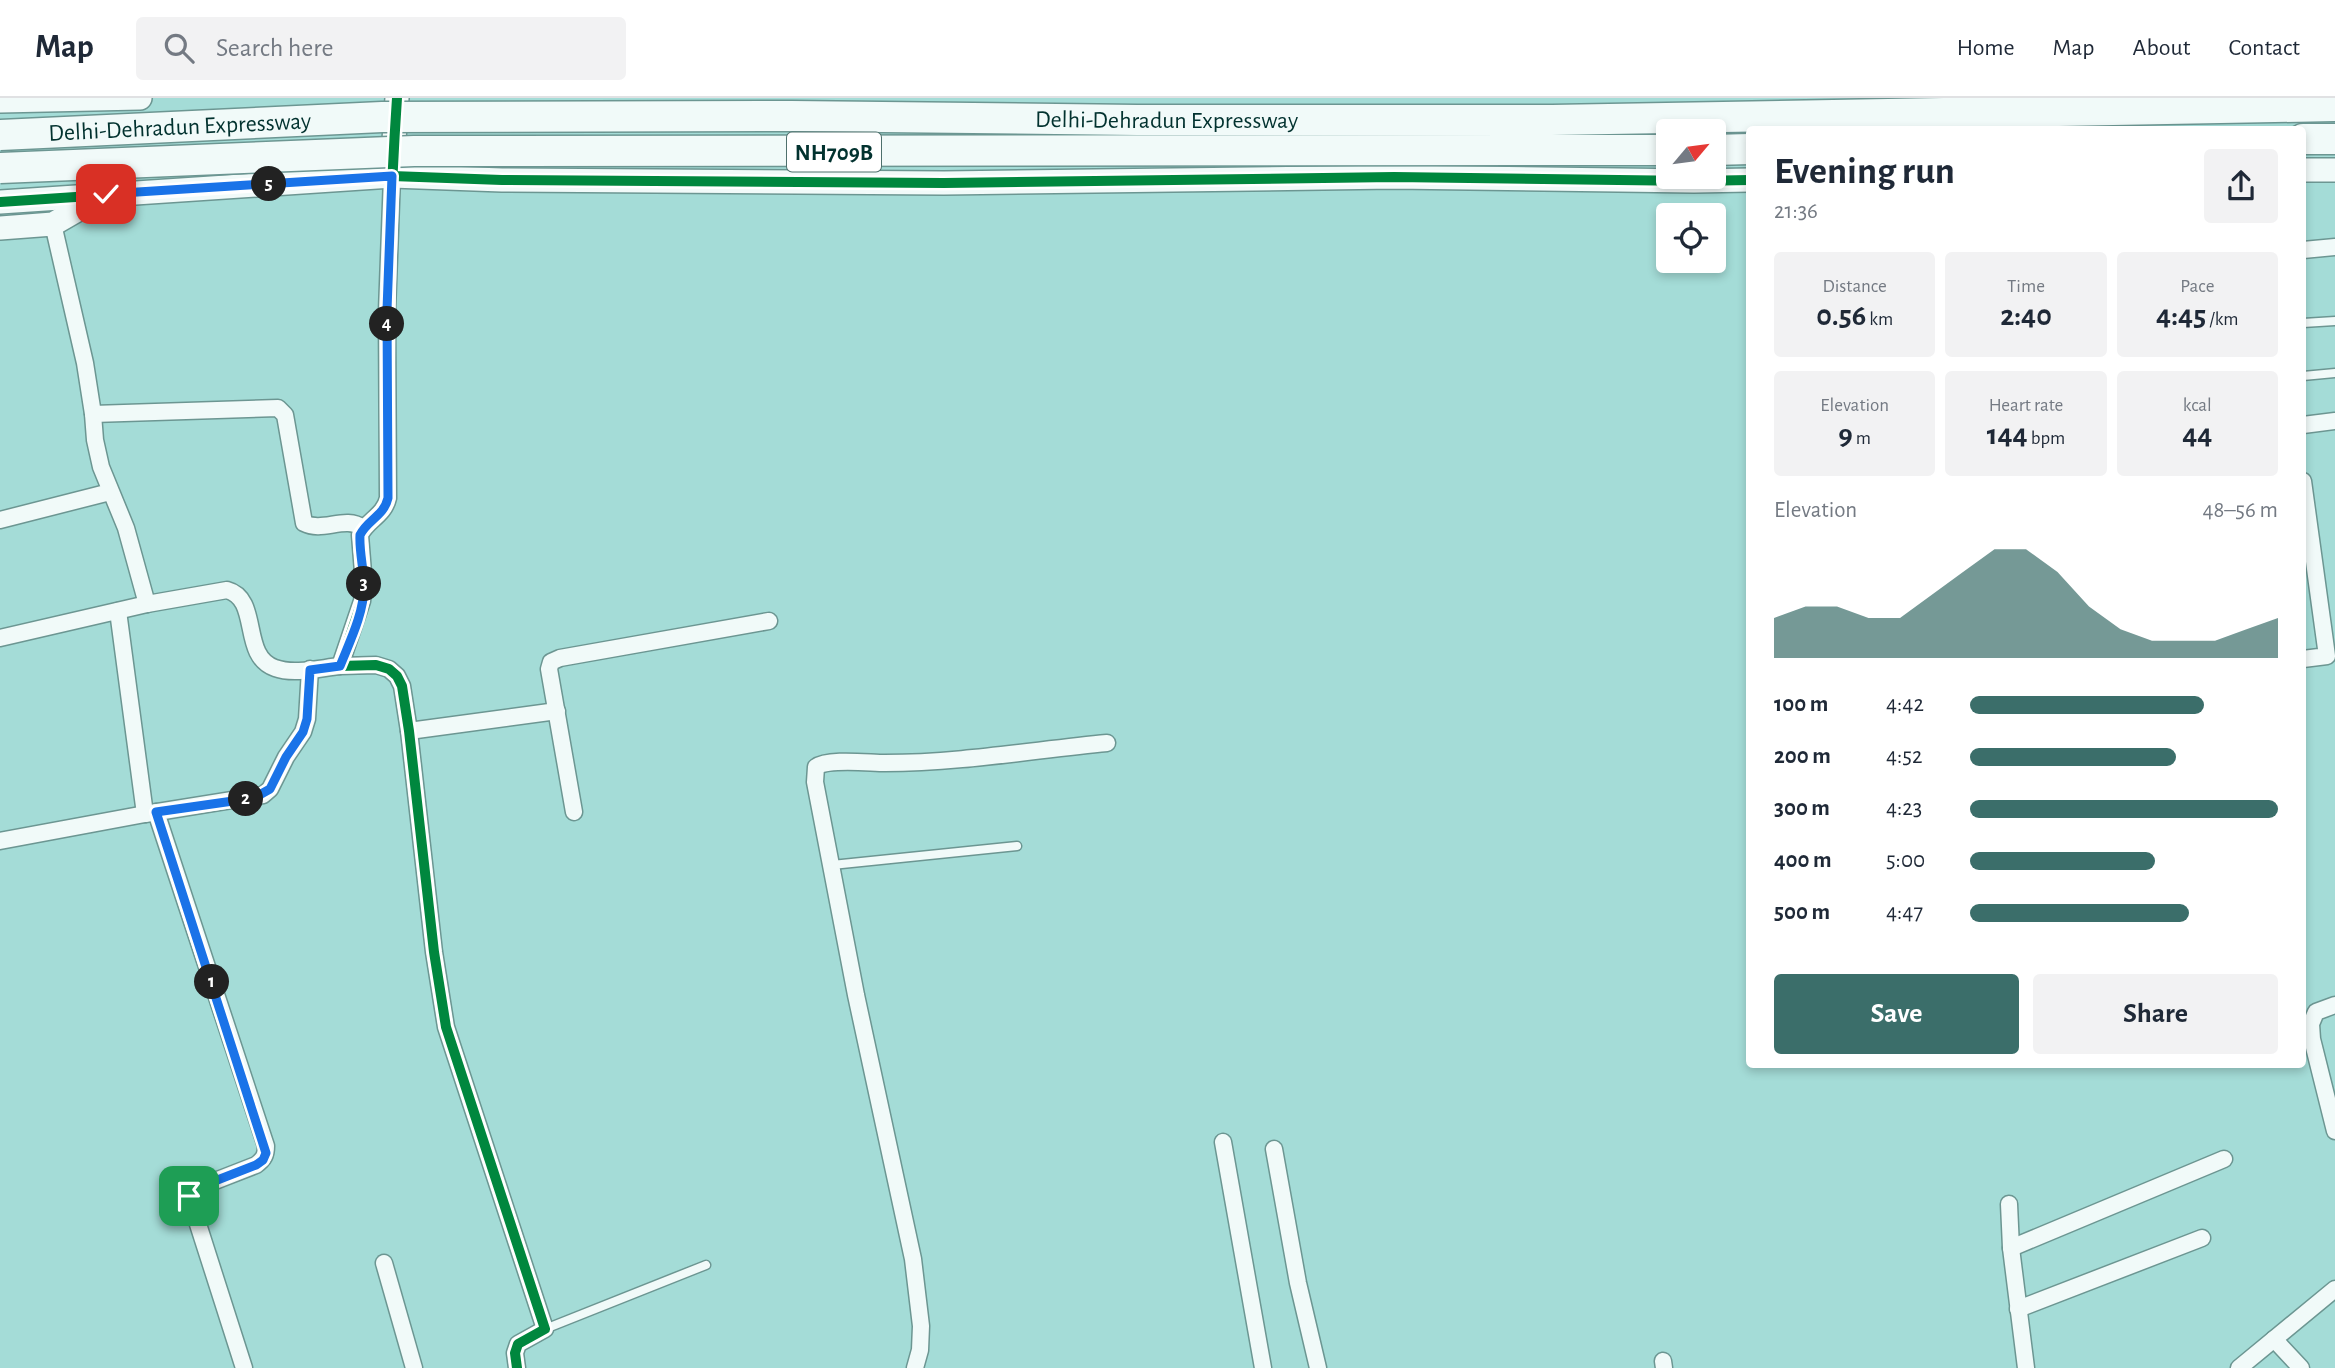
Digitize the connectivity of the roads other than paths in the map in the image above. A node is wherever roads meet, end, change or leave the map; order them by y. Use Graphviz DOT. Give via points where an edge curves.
graph roads {
  1 [pos="397,98"];
  2 [pos="135,99"];
  3 [pos="0,101"];
  4 [pos="2335,106"];
  5 [pos="0,135"];
  6 [pos="2306,139"];
  7 [pos="2335,139"];
  8 [pos="1746,149"];
  9 [pos="1656,150"];
  10 [pos="1726,150"];
  11 [pos="0,168"];
  12 [pos="2306,170"];
  13 [pos="2335,170"];
  14 [pos="392,176"];
  15 [pos="1746,180"];
  16 [pos="106,194"];
  17 [pos="0,202"];
  18 [pos="53,224"];
  19 [pos="0,228"];
  20 [pos="2335,247"];
  21 [pos="2306,250"];
  22 [pos="2335,321"];
  23 [pos="2306,323"];
  24 [pos="2335,373"];
  25 [pos="2306,376"];
  26 [pos="93,414"];
  27 [pos="2335,421"];
  28 [pos="2306,425"];
  29 [pos="110,492"];
  30 [pos="2306,500"];
  31 [pos="0,520"];
  32 [pos="363,528"];
  33 [pos="147,604"];
  34 [pos="118,611"];
  35 [pos="769,621"];
  36 [pos="0,638"];
  37 [pos="2331,656"];
  38 [pos="2306,659"];
  39 [pos="340,666"];
  40 [pos="310,670"];
  41 [pos="557,711"];
  42 [pos="409,731"];
  43 [pos="1107,743"];
  44 [pos="574,812"];
  45 [pos="150,813"];
  46 [pos="0,841"];
  47 [pos="1017,846"];
  48 [pos="832,865"];
  49 [pos="2335,1005"];
  50 [pos="2329,1082"];
  51 [pos="2335,1131"];
  52 [pos="1223,1142"];
  53 [pos="1274,1149"];
  54 [pos="2224,1159"];
  55 [pos="2010,1204"];
  56 [pos="2202,1238"];
  57 [pos="2011,1248"];
  58 [pos="384,1264"];
  59 [pos="706,1265"];
  60 [pos="2335,1289"];
  61 [pos="2018,1310"];
  62 [pos="545,1329"];
  63 [pos="2274,1339"];
  64 [pos="244,1368"];
  65 [pos="414,1368"];
  66 [pos="517,1368"];
  67 [pos="915,1368"];
  68 [pos="1263,1368"];
  69 [pos="1318,1368"];
  70 [pos="2026,1368"];
  71 [pos="2239,1368"];
  72 [pos="2301,1368"];
  1 -- 14 [label="street"];
  2 -- 3 [label="street"];
  4 -- 5 [label="highway, Delhi-Dehradun Expressway / NH709B, bridge" via="1552,120 382,117"];
  6 -- 7 [label="highway"];
  8 -- 10 [label="highway"];
  9 -- 11 [label="highway, Delhi-Dehradun Expressway / NH709B, bridge" via="414,151"];
  12 -- 13 [label="street"];
  14 -- 15 [label="street" via="944,183 1394,177"];
  14 -- 16 [label="street"];
  14 -- 32 [label="street" via="388,498 382,512"];
  16 -- 17 [label="street"];
  16 -- 18 [label="street"];
  18 -- 19 [label="street"];
  18 -- 26 [label="street"];
  20 -- 21 [label="street"];
  22 -- 23 [label="lane"];
  24 -- 25 [label="lane"];
  26 -- 29 [label="street" via="95,440"];
  26 -- 32 [label="street" via="278,408 285,415 304,523 346,522"];
  27 -- 28 [label="street"];
  29 -- 31 [label="street"];
  29 -- 33 [label="street" via="126,528"];
  30 -- 37 [label="street"];
  32 -- 39 [label="street" via="359,543 362,601"];
  33 -- 34 [label="street"];
  33 -- 40 [label="street" via="228,590 237,593 243,599 261,660 284,670"];
  34 -- 36 [label="street"];
  34 -- 45 [label="street"];
  35 -- 41 [label="street" via="555,660 549,669"];
  37 -- 38 [label="street"];
  39 -- 40 [label="street"];
  39 -- 42 [label="street" via="376,665 397,676"];
  40 -- 45 [label="street" via="303,732 270,789 254,798"];
  41 -- 42 [label="street"];
  41 -- 44 [label="street"];
  42 -- 62 [label="street" via="446,1027"];
  43 -- 48 [label="street" via="940,760 820,764 815,782"];
  45 -- 46 [label="street"];
  45 -- 64 [label="street" via="266,1146 263,1160 256,1165 197,1188 189,1196"];
  47 -- 48 [label="lane"];
  48 -- 67 [label="street" via="913,1259 921,1326"];
  49 -- 50 [label="street" via="2316,1012 2311,1024"];
  50 -- 51 [label="street"];
  52 -- 68 [label="street"];
  53 -- 69 [label="street" via="1297,1283"];
  54 -- 57 [label="street"];
  55 -- 57 [label="street"];
  56 -- 61 [label="street"];
  57 -- 61 [label="street"];
  58 -- 65 [label="street"];
  59 -- 62 [label="lane"];
  60 -- 63 [label="street"];
  61 -- 70 [label="street"];
  62 -- 66 [label="street" via="518,1344"];
  63 -- 71 [label="street"];
  63 -- 72 [label="street"];
}
